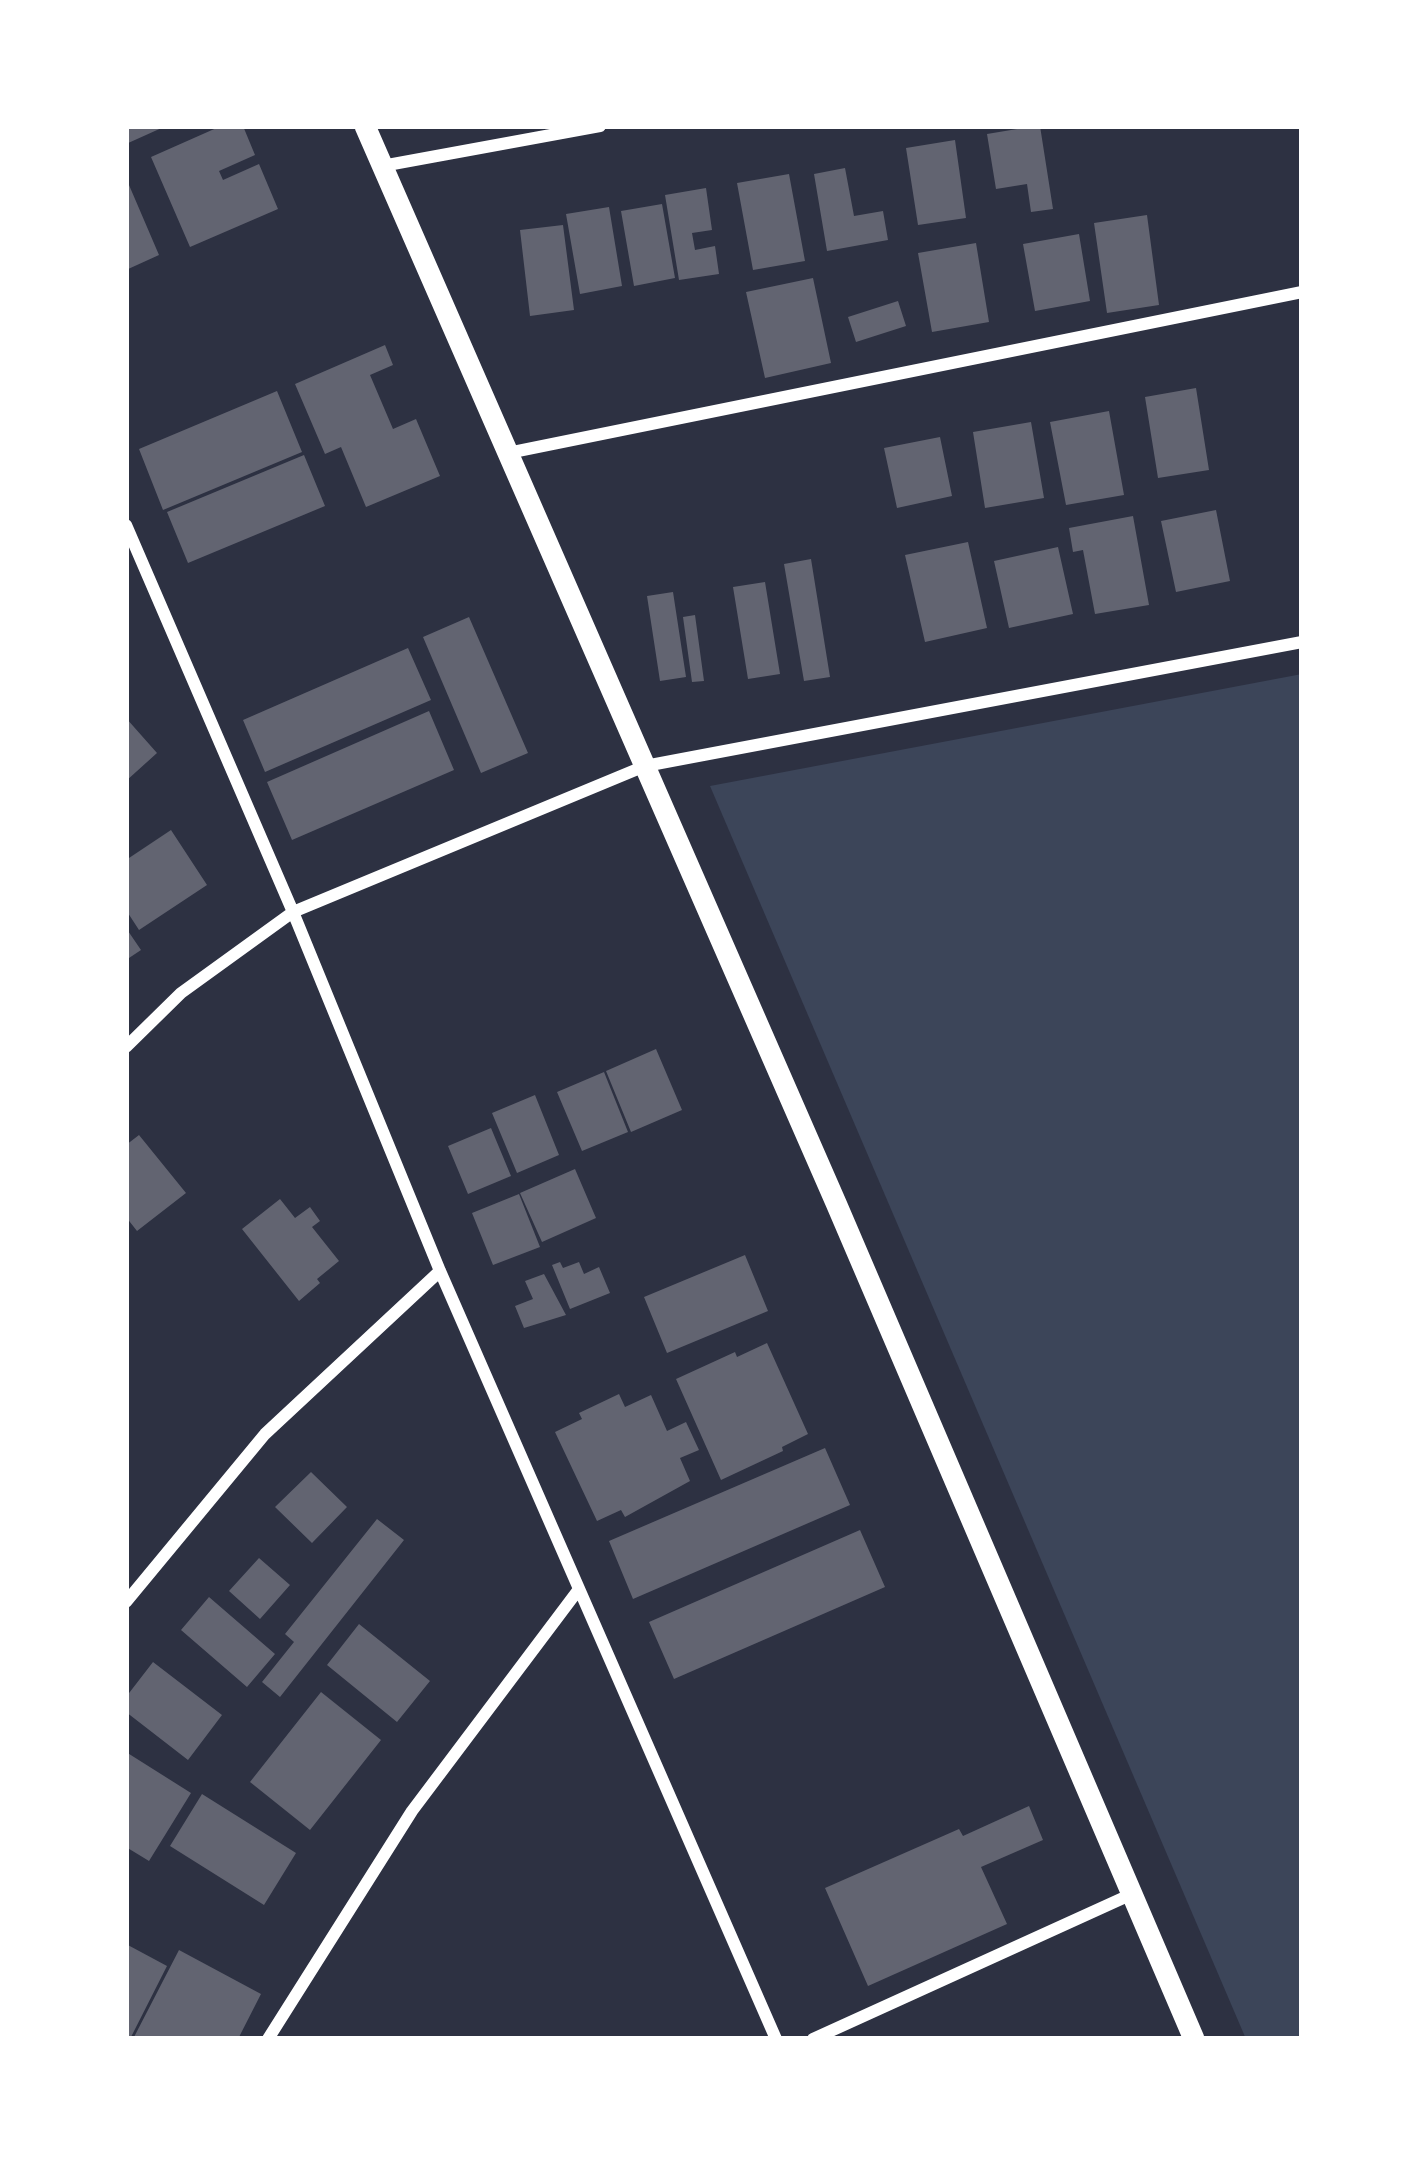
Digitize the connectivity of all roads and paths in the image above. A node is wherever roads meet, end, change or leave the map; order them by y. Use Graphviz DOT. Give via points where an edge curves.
graph roads {
  1 [pos="365,126"];
  2 [pos="600,126"];
  3 [pos="382,166"];
  4 [pos="1302,292"];
  5 [pos="508,453"];
  6 [pos="126,525"];
  7 [pos="131,552"];
  8 [pos="1302,642"];
  9 [pos="645,766"];
  10 [pos="292,912"];
  11 [pos="126,1047"];
  12 [pos="440,1271"];
  13 [pos="579,1589"];
  14 [pos="126,1601"];
  15 [pos="1132,1894"];
  16 [pos="268,2039"];
  17 [pos="776,2039"];
  18 [pos="813,2039"];
  19 [pos="1194,2039"];
  1 -- 3 [label="street"];
  2 -- 3 [label="street"];
  3 -- 5 [label="street"];
  4 -- 5 [label="street"];
  5 -- 9 [label="street"];
  6 -- 7 [label="street"];
  7 -- 10 [label="street"];
  8 -- 9 [label="street"];
  9 -- 10 [label="street"];
  9 -- 15 [label="street"];
  10 -- 11 [label="street" via="181,993"];
  10 -- 12 [label="street"];
  12 -- 13 [label="street"];
  12 -- 14 [label="street" via="266,1434"];
  13 -- 16 [label="street" via="412,1811"];
  13 -- 17 [label="street"];
  15 -- 18 [label="street"];
  15 -- 19 [label="street"];
}
